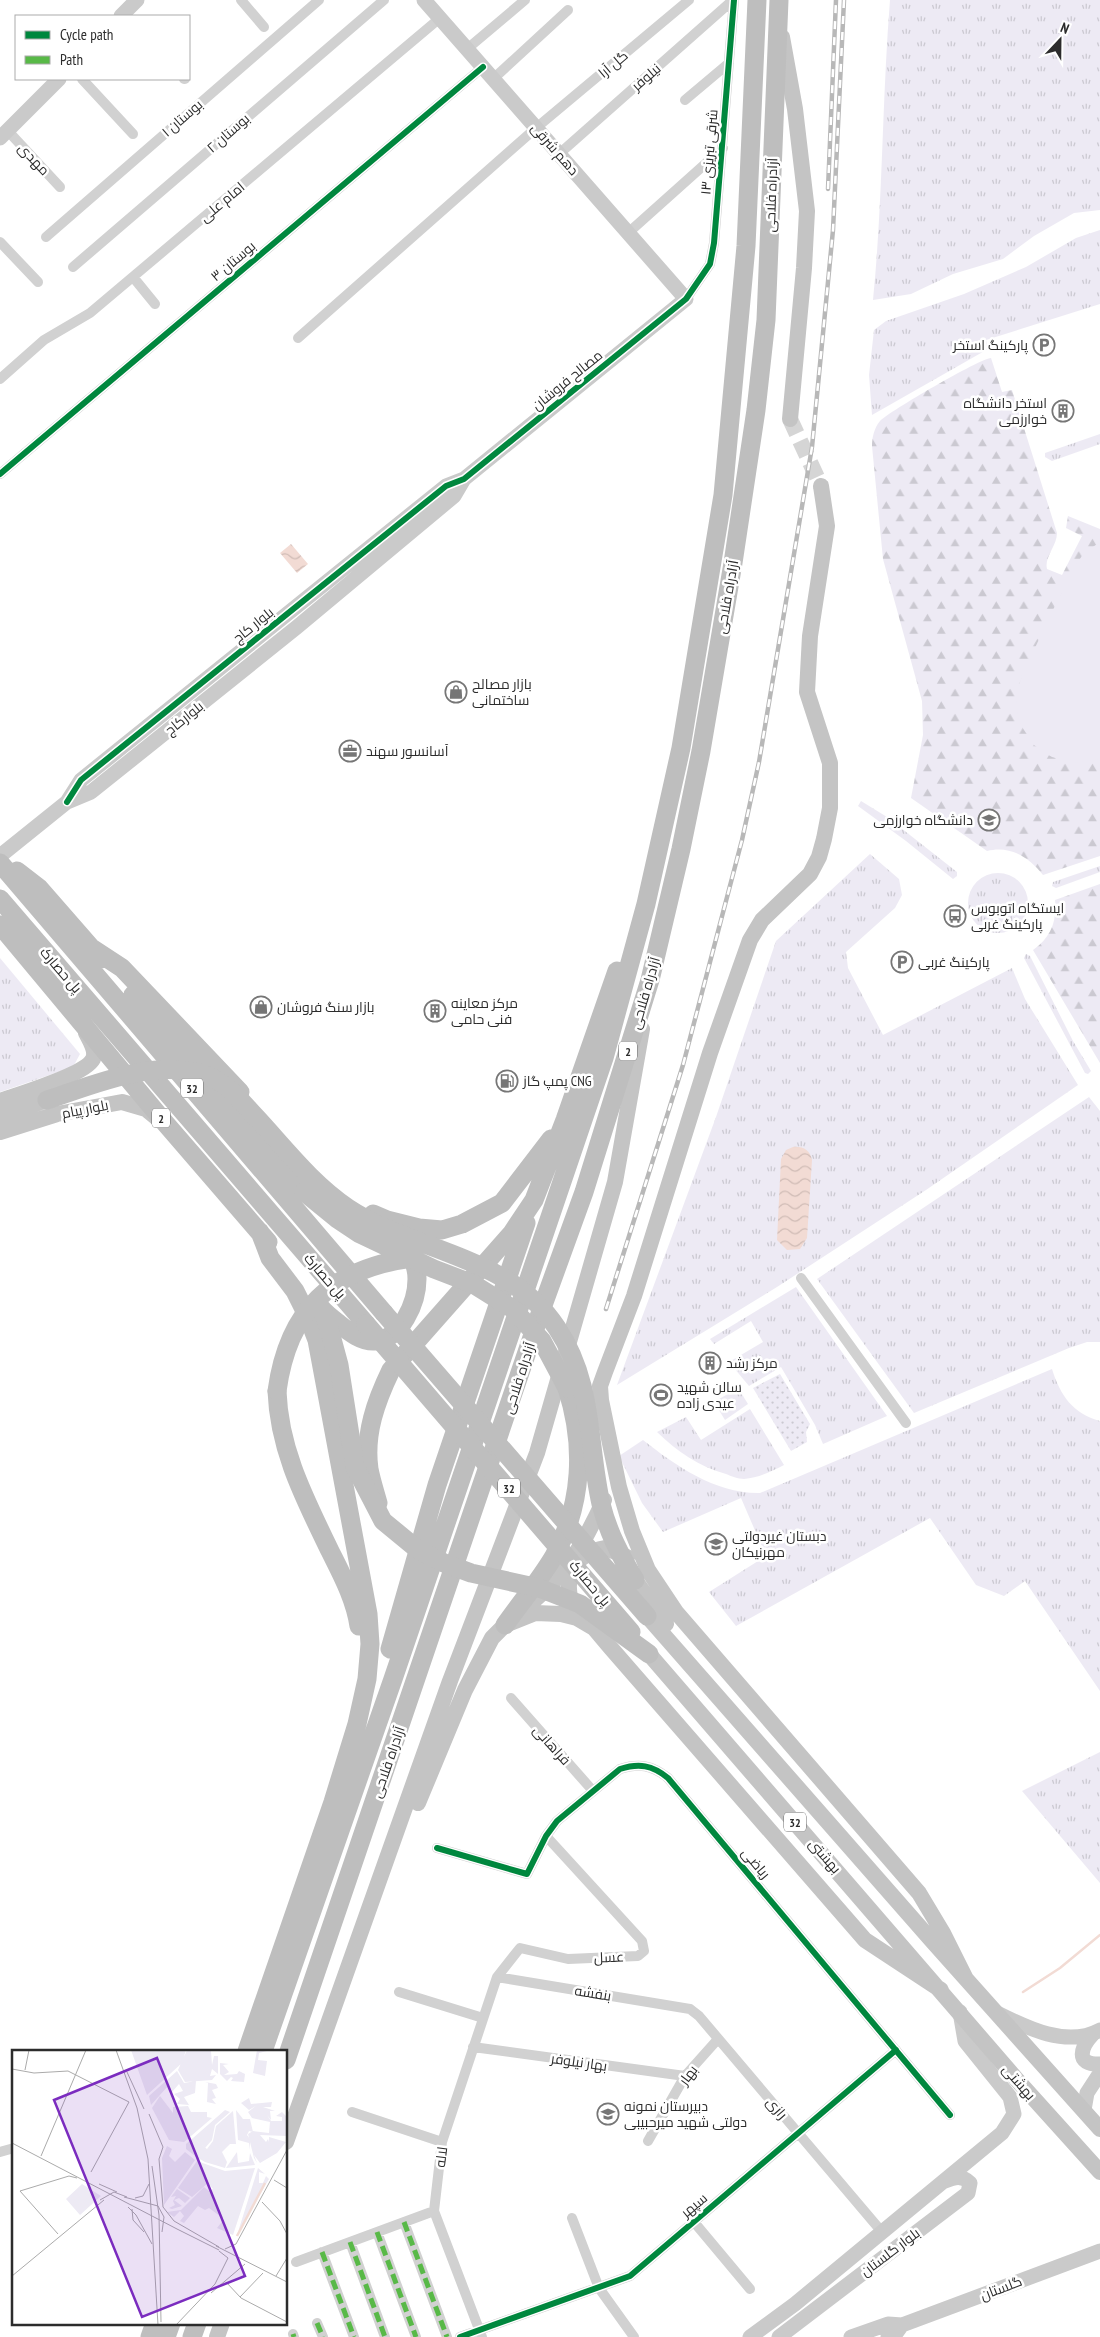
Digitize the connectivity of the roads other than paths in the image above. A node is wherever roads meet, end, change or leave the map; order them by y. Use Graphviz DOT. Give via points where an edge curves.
graph roads {
  1 [pos="137,0"];
  2 [pos="241,0"];
  3 [pos="319,0"];
  4 [pos="384,0"];
  5 [pos="424,0"];
  6 [pos="524,0"];
  7 [pos="689,0"];
  8 [pos="734,0"];
  9 [pos="757,0"];
  10 [pos="778,7"];
  11 [pos="568,10"];
  12 [pos="123,15"];
  13 [pos="440,18"];
  14 [pos="264,27"];
  15 [pos="467,49"];
  16 [pos="729,63"];
  17 [pos="483,67"];
  18 [pos="493,79"];
  19 [pos="58,80"];
  20 [pos="83,80"];
  21 [pos="685,100"];
  22 [pos="536,128"];
  23 [pos="4,134"];
  24 [pos="133,134"];
  25 [pos="723,148"];
  26 [pos="559,154"];
  27 [pos="60,187"];
  28 [pos="628,233"];
  29 [pos="46,237"];
  30 [pos="0,242"];
  31 [pos="73,267"];
  32 [pos="133,277"];
  33 [pos="38,282"];
  34 [pos="686,299"];
  35 [pos="154,304"];
  36 [pos="298,338"];
  37 [pos="0,379"];
  38 [pos="790,419"];
  39 [pos="0,474"];
  40 [pos="464,480"];
  41 [pos="821,486"];
  42 [pos="67,802"];
  43 [pos="657,854"];
  44 [pos="0,856"];
  45 [pos="0,862"];
  46 [pos="0,899"];
  47 [pos="0,926"];
  48 [pos="93,949"];
  49 [pos="650,980"];
  50 [pos="83,1026"];
  51 [pos="81,1071"];
  52 [pos="51,1099"];
  53 [pos="0,1101"];
  54 [pos="97,1106"];
  55 [pos="0,1116"];
  56 [pos="565,1120"];
  57 [pos="166,1124"];
  58 [pos="0,1132"];
  59 [pos="534,1200"];
  60 [pos="387,1220"];
  61 [pos="260,1232"];
  62 [pos="461,1258"];
  63 [pos="801,1278"];
  64 [pos="322,1310"];
  65 [pos="906,1423"];
  66 [pos="614,1466"];
  67 [pos="382,1521"];
  68 [pos="642,1575"];
  69 [pos="647,1616"];
  70 [pos="577,1618"];
  71 [pos="505,1625"];
  72 [pos="649,1654"];
  73 [pos="696,1671"];
  74 [pos="368,1679"];
  75 [pos="511,1698"];
  76 [pos="593,1791"];
  77 [pos="546,1836"];
  78 [pos="394,1840"];
  79 [pos="334,1847"];
  80 [pos="437,1848"];
  81 [pos="497,1977"];
  82 [pos="966,1979"];
  83 [pos="941,1990"];
  84 [pos="399,1992"];
  85 [pos="690,2009"];
  86 [pos="960,2012"];
  87 [pos="996,2013"];
  88 [pos="483,2018"];
  89 [pos="1096,2032"];
  90 [pos="718,2039"];
  91 [pos="473,2047"];
  92 [pos="247,2050"];
  93 [pos="264,2050"];
  94 [pos="896,2050"];
  95 [pos="288,2054"];
  96 [pos="1100,2064"];
  97 [pos="1100,2073"];
  98 [pos="685,2076"];
  99 [pos="1084,2110"];
  100 [pos="352,2112"];
  101 [pos="950,2115"];
  102 [pos="1100,2129"];
  103 [pos="799,2133"];
  104 [pos="288,2136"];
  105 [pos="648,2141"];
  106 [pos="442,2142"];
  107 [pos="1100,2172"];
  108 [pos="942,2182"];
  109 [pos="434,2211"];
  110 [pos="572,2218"];
  111 [pos="404,2222"];
  112 [pos="694,2222"];
  113 [pos="377,2232"];
  114 [pos="882,2232"];
  115 [pos="350,2242"];
  116 [pos="1100,2251"];
  117 [pos="322,2252"];
  118 [pos="296,2262"];
  119 [pos="599,2288"];
  120 [pos="750,2289"];
  121 [pos="317,2323"];
  122 [pos="155,2324"];
  123 [pos="171,2324"];
  124 [pos="197,2324"];
  125 [pos="222,2324"];
  126 [pos="904,2331"];
  127 [pos="481,2334"];
  128 [pos="150,2337"];
  129 [pos="166,2337"];
  130 [pos="192,2337"];
  131 [pos="217,2337"];
  132 [pos="323,2337"];
  133 [pos="354,2337"];
  134 [pos="386,2337"];
  135 [pos="416,2337"];
  136 [pos="446,2337"];
  137 [pos="460,2337"];
  138 [pos="634,2337"];
  139 [pos="750,2337"];
  140 [pos="779,2337"];
  141 [pos="851,2337"];
  142 [pos="888,2337"];
  1 -- 12 [label="street"];
  2 -- 14 [label="street"];
  3 -- 29 [label="street, بوستان ۱"];
  4 -- 31 [label="street, بوستان ۲"];
  5 -- 13 [label="street, دهم شرقی"];
  6 -- 15 [label="street"];
  7 -- 22 [label="street, گل آرا"];
  8 -- 16 [label="street, ۱۳ شرقی تبریزی"];
  8 -- 26 [label="street, نیلوفر"];
  9 -- 43 [label="highway, آزادراه فلاحی / 2" via="746,246 724,495 681,748"];
  10 -- 38 [label="main road" via="795,109 806,211"];
  10 -- 49 [label="highway, آزادراه فلاحی / 2" via="766,320 756,410 701,751"];
  11 -- 18 [label="street"];
  13 -- 15 [label="street, دهم شرقی"];
  13 -- 32 [label="street, امام علی"];
  15 -- 17 [label="street, دهم شرقی"];
  16 -- 21 [label="street"];
  16 -- 25 [label="street, ۱۳ شرقی تبریزی"];
  17 -- 18 [label="street, دهم شرقی"];
  17 -- 39 [label="street, بوستان ۳"];
  18 -- 22 [label="street, دهم شرقی"];
  19 -- 23 [label="street"];
  20 -- 24 [label="street"];
  22 -- 26 [label="street, دهم شرقی"];
  22 -- 36 [label="street, گل آرا"];
  23 -- 27 [label="street, مهدی"];
  25 -- 28 [label="street"];
  25 -- 34 [label="street, ۱۳ شرقی تبریزی" via="710,264"];
  26 -- 28 [label="street, دهم شرقی"];
  28 -- 34 [label="street, دهم شرقی"];
  30 -- 33 [label="street"];
  32 -- 35 [label="street"];
  32 -- 37 [label="street, امام علی" via="90,313 44,340"];
  34 -- 40 [label="street, مصالح فروشان"];
  40 -- 42 [label="street, بلوارکاج" via="454,496 297,627 91,792"];
  40 -- 42 [label="street, بلوار کاج" via="446,486 176,702 81,780"];
  41 -- 66 [label="main road" via="827,526 810,636 807,692 830,763 830,808 825,832 819,857 810,874 762,920 750,940 710,1054 634,1296 600,1386"];
  42 -- 44 [label="street"];
  43 -- 56 [label="highway"];
  43 -- 79 [label="highway, آزادراه فلاحی / 2" via="604,1058"];
  45 -- 48 [label="highway" via="39,888"];
  45 -- 69 [label="highway, پل حصارک / 32, bridge"];
  46 -- 72 [label="highway, پل حصارک / 32, bridge"];
  47 -- 50 [label="highway, 2"];
  48 -- 60 [label="highway" via="122,968 339,1194"];
  48 -- 71 [label="highway, bridge" via="304,1192 360,1234 473,1284 513,1309 542,1341 567,1388 577,1429 580,1471 577,1495 554,1556"];
  49 -- 78 [label="main road" via="615,1182 537,1453 450,1681"];
  49 -- 95 [label="highway, آزادراه فلاحی / 2" via="584,1192"];
  50 -- 51 [label="main road" via="94,1051 93,1058"];
  50 -- 57 [label="highway, 2"];
  51 -- 52 [label="main road, بلوار پیام"];
  51 -- 54 [label="main road" via="79,1093 87,1102"];
  52 -- 53 [label="main road, بلوار پیام"];
  52 -- 54 [label="main road, بلوار پیام"];
  52 -- 55 [label="main road"];
  52 -- 58 [label="main road, بلوار پیام"];
  52 -- 62 [label="highway, bridge" via="131,1075 171,1071 210,1077 231,1090 302,1169 335,1198 381,1226"];
  54 -- 57 [label="main road, بلوار پیام" via="122,1102 133,1104"];
  56 -- 59 [label="highway"];
  56 -- 60 [label="highway" via="502,1203 462,1224 442,1230"];
  57 -- 61 [label="highway, 2"];
  59 -- 67 [label="highway" via="485,1265 390,1370 373,1410 369,1438 369,1468"];
  59 -- 79 [label="highway" via="436,1485 396,1631 348,1782"];
  60 -- 64 [label="highway" via="404,1240 415,1262 418,1280 402,1326 374,1342 348,1332"];
  61 -- 64 [label="highway, 2" via="301,1279"];
  61 -- 74 [label="highway" via="270,1258 295,1291 316,1340 368,1614"];
  62 -- 68 [label="highway, bridge" via="506,1279 533,1300 570,1350 586,1396 596,1474 607,1524 614,1543"];
  62 -- 74 [label="highway, bridge" via="432,1256 396,1260 362,1270 325,1292 306,1310 292,1334 280,1367 277,1391 280,1428 290,1464 348,1587 357,1614"];
  63 -- 65 [label="street"];
  64 -- 67 [label="highway, bridge" via="339,1365 355,1467"];
  66 -- 68 [label="main road"];
  66 -- 71 [label="main road" via="604,1500 579,1552 556,1582"];
  67 -- 72 [label="highway, bridge" via="417,1549 444,1563 471,1573 539,1588 580,1604"];
  68 -- 70 [label="main road" via="632,1559 606,1548 583,1555 572,1571 568,1587"];
  68 -- 73 [label="main road"];
  68 -- 82 [label="main road" via="919,1893"];
  69 -- 73 [label="main road, بهشتى / 32"];
  70 -- 71 [label="main road" via="535,1613"];
  70 -- 83 [label="main road" via="594,1628 865,1940"];
  71 -- 78 [label="main road" via="492,1638 469,1681 415,1811"];
  72 -- 83 [label="main road, بهشتى / 32"];
  73 -- 82 [label="main road, بهشتى / 32"];
  74 -- 92 [label="highway" via="334,1802"];
  75 -- 76 [label="street, فراهانی"];
  76 -- 77 [label="street, ریاضی" via="557,1821"];
  76 -- 94 [label="street, ریاضی" via="620,1768 632,1765 645,1765 668,1778"];
  77 -- 80 [label="street, ریاضی" via="527,1874"];
  77 -- 81 [label="street, عسل" via="642,1941 644,1951 638,1956 568,1959 520,1948"];
  78 -- 104 [label="main road"];
  79 -- 93 [label="highway, آزادراه فلاحی / 2"];
  81 -- 85 [label="street, بنفشه"];
  81 -- 88 [label="street, لاله"];
  82 -- 87 [label="main road, بهشتی / 32"];
  83 -- 86 [label="main road, بهشتی / 32"];
  84 -- 88 [label="street"];
  85 -- 90 [label="street, رازی"];
  86 -- 107 [label="main road, بهشتی / 32"];
  86 -- 108 [label="street, بلوار گلستان" via="965,2041 1010,2097 1014,2114 1002,2133"];
  87 -- 89 [label="street" via="1058,2036"];
  87 -- 99 [label="main road, بهشتی / 32"];
  88 -- 91 [label="street, لاله"];
  89 -- 96 [label="street" via="1083,2045 1081,2054 1084,2060"];
  90 -- 98 [label="street, بهار"];
  90 -- 103 [label="street, رازی"];
  91 -- 98 [label="street, بهار نیلوفر"];
  91 -- 106 [label="street, لاله"];
  94 -- 101 [label="street, ریاضی"];
  94 -- 103 [label="street, سپهر"];
  97 -- 99 [label="street" via="1087,2093"];
  98 -- 105 [label="street, بهار"];
  99 -- 102 [label="main road, بهشتی / 32"];
  100 -- 106 [label="street"];
  103 -- 112 [label="street, سپهر"];
  103 -- 114 [label="street, رازی"];
  106 -- 109 [label="street, لاله"];
  108 -- 114 [label="street, بلوار گلستان"];
  108 -- 140 [label="street, بلوار گلستان" via="965,2178 970,2183 968,2193"];
  109 -- 111 [label="street"];
  109 -- 127 [label="street, لاله"];
  110 -- 119 [label="street"];
  111 -- 113 [label="street"];
  111 -- 136 [label="street"];
  112 -- 119 [label="street, سپهر" via="630,2276"];
  112 -- 120 [label="street"];
  113 -- 115 [label="street"];
  113 -- 135 [label="street"];
  114 -- 139 [label="street, بلوار گلستان"];
  115 -- 117 [label="street"];
  115 -- 134 [label="street"];
  116 -- 126 [label="street, گلستان"];
  117 -- 118 [label="street"];
  117 -- 133 [label="street"];
  119 -- 127 [label="street, سپهر"];
  119 -- 138 [label="street"];
  121 -- 132 [label="street"];
  122 -- 128 [label="highway"];
  123 -- 129 [label="highway"];
  124 -- 130 [label="highway"];
  125 -- 131 [label="main road"];
  126 -- 141 [label="street, گلستان" via="888,2324"];
  126 -- 142 [label="street, گلستان"];
  127 -- 137 [label="street, سپهر"];
}
